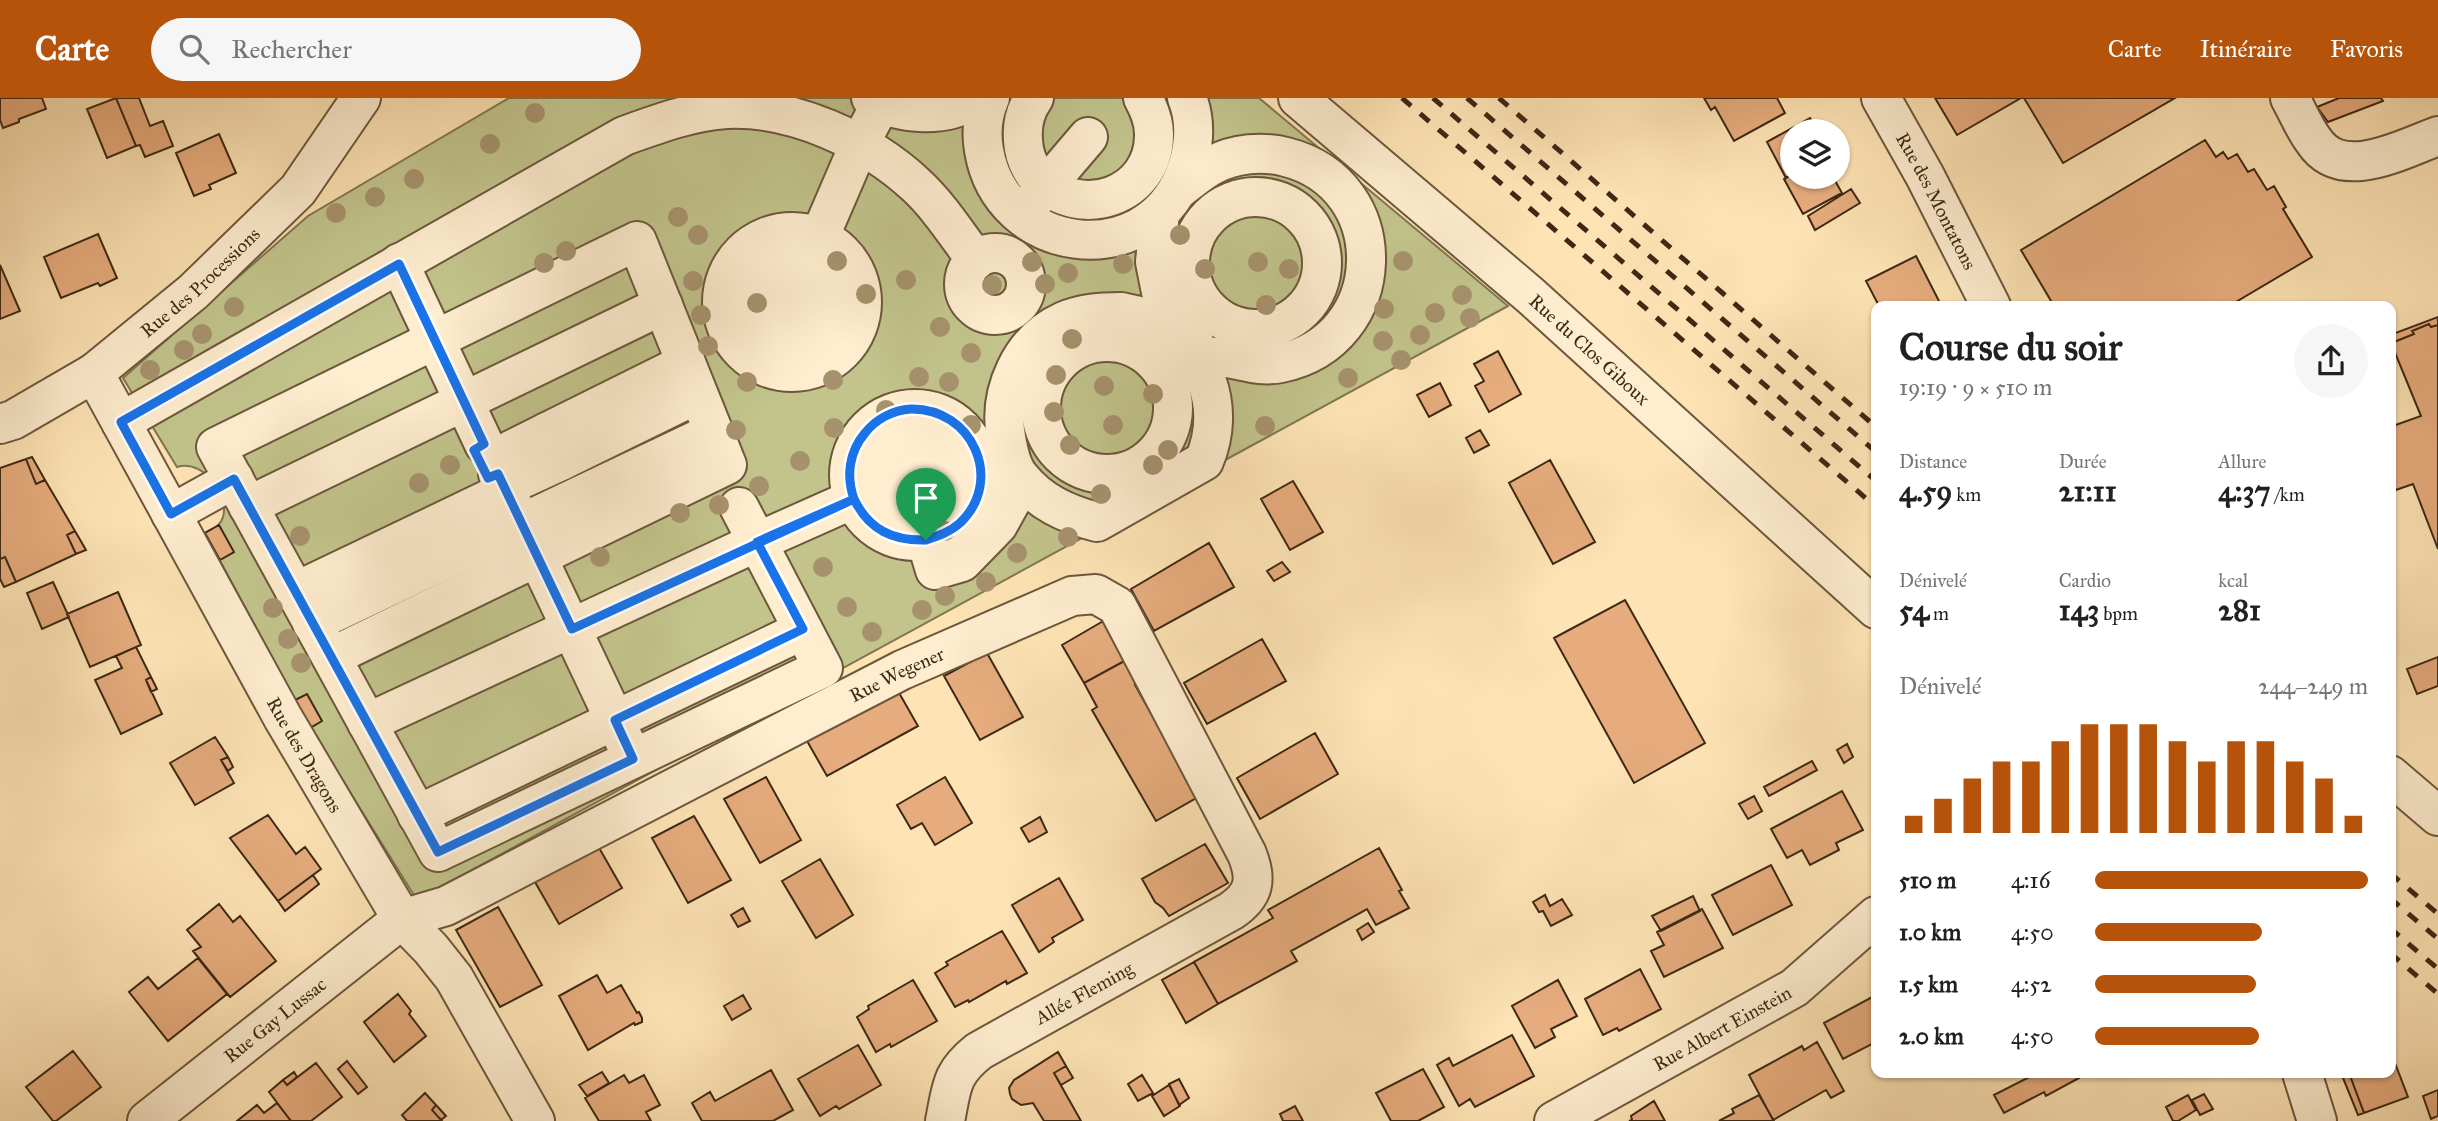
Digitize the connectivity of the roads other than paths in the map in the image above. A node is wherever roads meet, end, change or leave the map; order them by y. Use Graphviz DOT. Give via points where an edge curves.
graph roads {
  1 [pos="361,98"];
  2 [pos="976,98"];
  3 [pos="990,98"];
  4 [pos="1034,98"];
  5 [pos="1143,98"];
  6 [pos="1187,98"];
  7 [pos="1298,98"];
  8 [pos="1881,98"];
  9 [pos="2290,98"];
  10 [pos="879,100"];
  11 [pos="2438,136"];
  12 [pos="1088,137"];
  13 [pos="860,143"];
  14 [pos="1046,186"];
  15 [pos="1169,201"];
  16 [pos="1021,217"];
  17 [pos="1208,219"];
  18 [pos="399,264"];
  19 [pos="806,270"];
  20 [pos="1988,301"];
  21 [pos="663,305"];
  22 [pos="435,340"];
  23 [pos="1197,357"];
  24 [pos="94,373"];
  25 [pos="692,379"];
  26 [pos="464,401"];
  27 [pos="121,422"];
  28 [pos="0,424"];
  29 [pos="714,432"];
  30 [pos="1047,435"];
  31 [pos="946,461"];
  32 [pos="1014,465"];
  33 [pos="507,474"];
  34 [pos="241,492"];
  35 [pos="866,494"];
  36 [pos="739,507"];
  37 [pos="171,514"];
  38 [pos="926,540"];
  39 [pos="757,542"];
  40 [pos="538,557"];
  41 [pos="1871,604"];
  42 [pos="304,607"];
  43 [pos="572,629"];
  44 [pos="803,629"];
  45 [pos="331,657"];
  46 [pos="615,720"];
  47 [pos="368,723"];
  48 [pos="633,759"];
  49 [pos="2396,780"];
  50 [pos="417,815"];
  51 [pos="2438,816"];
  52 [pos="1252,887"];
  53 [pos="402,919"];
  54 [pos="1871,920"];
  55 [pos="2304,1078"];
  56 [pos="147,1121"];
  57 [pos="535,1121"];
  58 [pos="945,1121"];
  59 [pos="1554,1121"];
  60 [pos="2317,1121"];
  1 -- 24 [label="street, Rue des Processions" via="298,190 193,292"];
  2 -- 10 [label="street" via="942,111 911,112"];
  3 -- 16 [label="street" via="982,138 987,168 1000,195"];
  4 -- 14 [label="street" via="1024,118 1022,137 1033,172"];
  5 -- 14 [label="street" via="1151,114 1153,142 1145,169 1133,184 1099,200 1080,201"];
  6 -- 15 [label="street" via="1194,132 1190,162"];
  7 -- 41 [label="street, Rue du Clos Giboux" via="1531,296"];
  8 -- 20 [label="street, Rue des Montatons"];
  9 -- 11 [label="street" via="2315,143 2331,157 2348,163 2374,159"];
  10 -- 13 [label="street"];
  12 -- 14 [label="street"];
  13 -- 16 [label="street" via="918,186 987,257"];
  13 -- 18 [label="street" via="826,128 760,111 728,109 662,122 624,136"];
  13 -- 19 [label="street"];
  14 -- 16 [label="street"];
  15 -- 16 [label="street" via="1135,230 1106,239 1076,240 1047,233"];
  15 -- 17 [label="street"];
  15 -- 23 [label="street" via="1155,262 1161,292 1190,323"];
  15 -- 23 [label="street" via="1214,164 1243,155 1273,154 1303,161 1328,177 1349,199 1362,226 1367,256 1363,285 1352,313 1333,337 1308,354 1279,363"];
  18 -- 22 [label="street"];
  18 -- 27 [label="street"];
  21 -- 22 [label="street" via="637,241"];
  21 -- 25 [label="street"];
  21 -- 26 [label="street"];
  22 -- 26 [label="street"];
  22 -- 34 [label="street" via="216,447"];
  23 -- 32 [label="street" via="1176,335 1150,319 1101,312 1062,322 1038,339 1006,390 1003,420"];
  23 -- 32 [label="street" via="1210,384 1215,414 1212,444 1204,461 1097,522 1068,514 1042,499"];
  24 -- 27 [label="street, Rue des Dragons"];
  24 -- 28 [label="street, Rue des Processions"];
  25 -- 29 [label="street"];
  25 -- 33 [label="street"];
  26 -- 33 [label="street"];
  26 -- 34 [label="street"];
  27 -- 37 [label="street, Rue des Dragons"];
  29 -- 33 [label="street"];
  29 -- 40 [label="street" via="727,465"];
  30 -- 32 [label="street"];
  31 -- 35 [label="street"];
  32 -- 38 [label="street" via="1013,498 998,525 962,562 935,570"];
  33 -- 40 [label="street"];
  33 -- 42 [label="street"];
  34 -- 37 [label="street"];
  34 -- 42 [label="street"];
  35 -- 38 [label="street" via="860,513 873,526 889,536"];
  35 -- 38 [label="street" via="849,477 858,441 870,426 904,410 923,409 957,424 978,454 979,492 960,524"];
  35 -- 39 [label="street"];
  36 -- 39 [label="street"];
  37 -- 53 [label="street, Rue des Dragons" via="283,718"];
  39 -- 43 [label="street"];
  39 -- 44 [label="street"];
  40 -- 43 [label="street"];
  40 -- 45 [label="street"];
  42 -- 45 [label="street"];
  43 -- 46 [label="street"];
  43 -- 47 [label="street"];
  44 -- 46 [label="street"];
  44 -- 48 [label="street" via="823,668"];
  45 -- 47 [label="street"];
  46 -- 48 [label="street"];
  46 -- 50 [label="street"];
  47 -- 50 [label="street"];
  48 -- 50 [label="street" via="438,852"];
  49 -- 51 [label="street"];
  52 -- 53 [label="street, Rue Wegener" via="1254,873 1247,854 1116,606 1096,594 1084,594 902,670 446,906"];
  52 -- 58 [label="street, Allée Fleming" via="1243,903 1231,911 979,1051 954,1077"];
  53 -- 56 [label="street, Rue Gay Lussac"];
  53 -- 57 [label="street, Rue des Dragons" via="454,978"];
  54 -- 59 [label="street, Rue Albert Einstein" via="1794,988"];
  55 -- 60 [label="street"];
}
